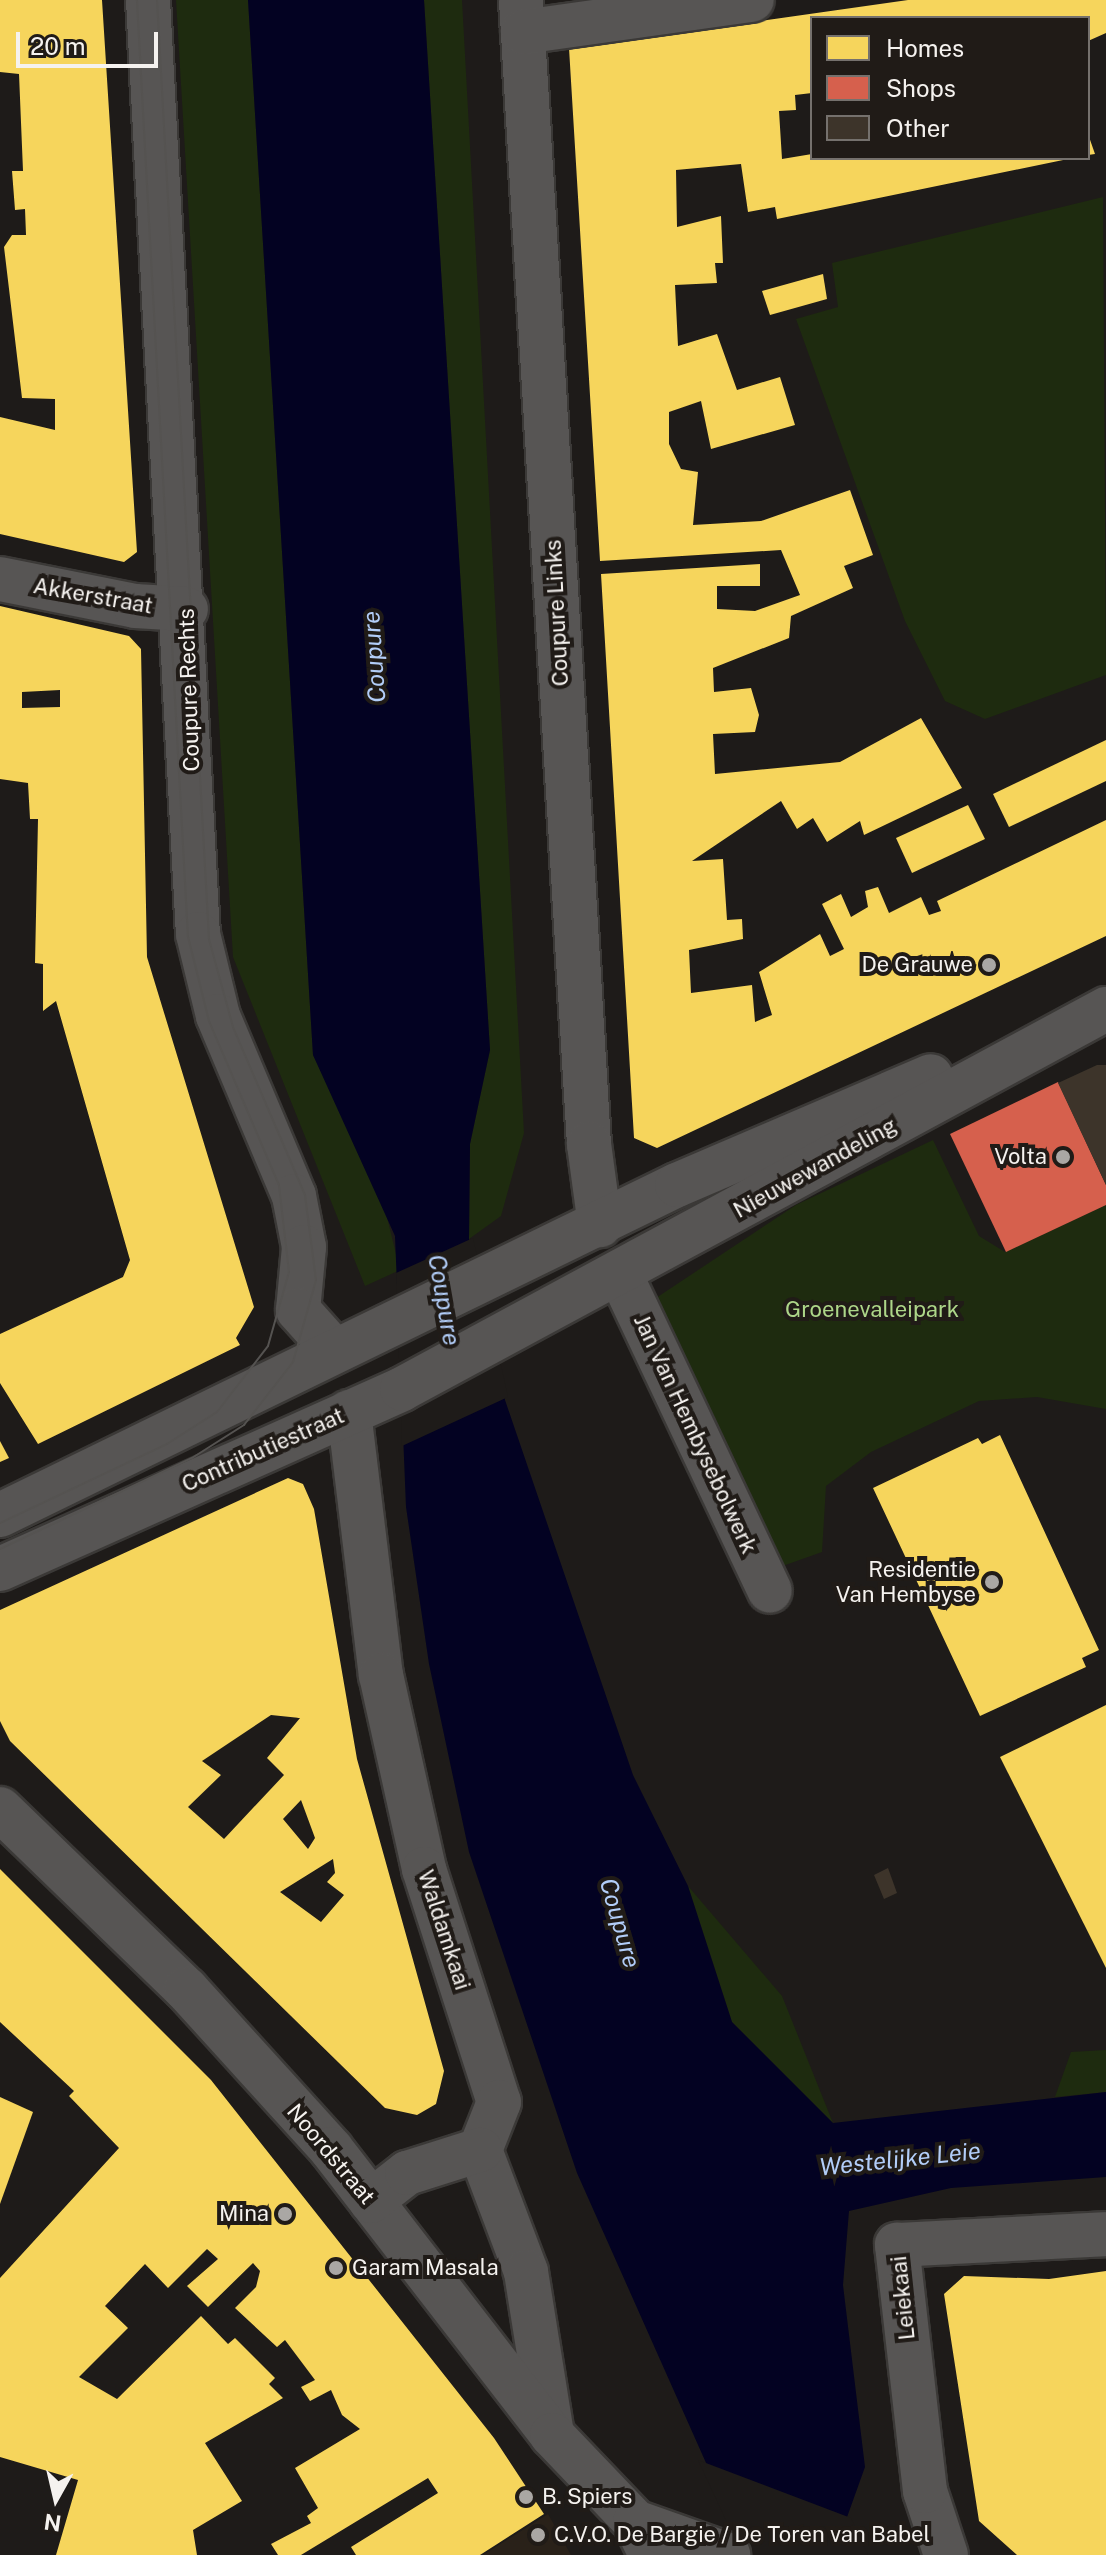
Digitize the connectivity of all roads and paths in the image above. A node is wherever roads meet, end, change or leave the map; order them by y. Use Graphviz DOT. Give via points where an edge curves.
graph roads {
  1 [pos="148,0"];
  2 [pos="752,0"];
  3 [pos="522,16"];
  4 [pos="0,579"];
  5 [pos="186,609"];
  6 [pos="1106,1000"];
  7 [pos="1106,1009"];
  8 [pos="600,1225"];
  9 [pos="621,1276"];
  10 [pos="522,1325"];
  11 [pos="333,1349"];
  12 [pos="349,1412"];
  13 [pos="0,1515"];
  14 [pos="0,1569"];
  15 [pos="770,1591"];
  16 [pos="0,1809"];
  17 [pos="480,2150"];
  18 [pos="371,2201"];
  19 [pos="1106,2234"];
  20 [pos="552,2435"];
  21 [pos="643,2538"];
  22 [pos="728,2555"];
  23 [pos="946,2555"];
  1 -- 5 [label="street, Coupure Rechts"];
  2 -- 3 [label="street"];
  3 -- 8 [label="street, Coupure Links" via="589,1144"];
  4 -- 5 [label="street, Akkerstraat" via="135,606"];
  5 -- 11 [label="street, Coupure Rechts" via="203,967 294,1196 304,1247 298,1310"];
  6 -- 8 [label="street, Nieuwewandeling"];
  7 -- 9 [label="street, Nieuwewandeling"];
  8 -- 11 [label="street, Nieuwewandeling"];
  9 -- 10 [label="street, Nieuwewandeling"];
  9 -- 15 [label="street, Jan Van Hembysebolwerk"];
  10 -- 12 [label="street, Contributiestraat"];
  11 -- 13 [label="street"];
  12 -- 14 [label="street, Contributiestraat"];
  12 -- 17 [label="street, Waldamkaai" via="384,1690 424,1869 499,2102"];
  16 -- 18 [label="street, Noordstraat" via="186,1989"];
  17 -- 18 [label="street" via="407,2173"];
  17 -- 20 [label="street" via="526,2272"];
  18 -- 20 [label="street, Noordstraat"];
  19 -- 23 [label="street, Leiekaai" via="897,2245 925,2491"];
  20 -- 21 [label="street, Noordstraat"];
  21 -- 22 [label="street"];
}
